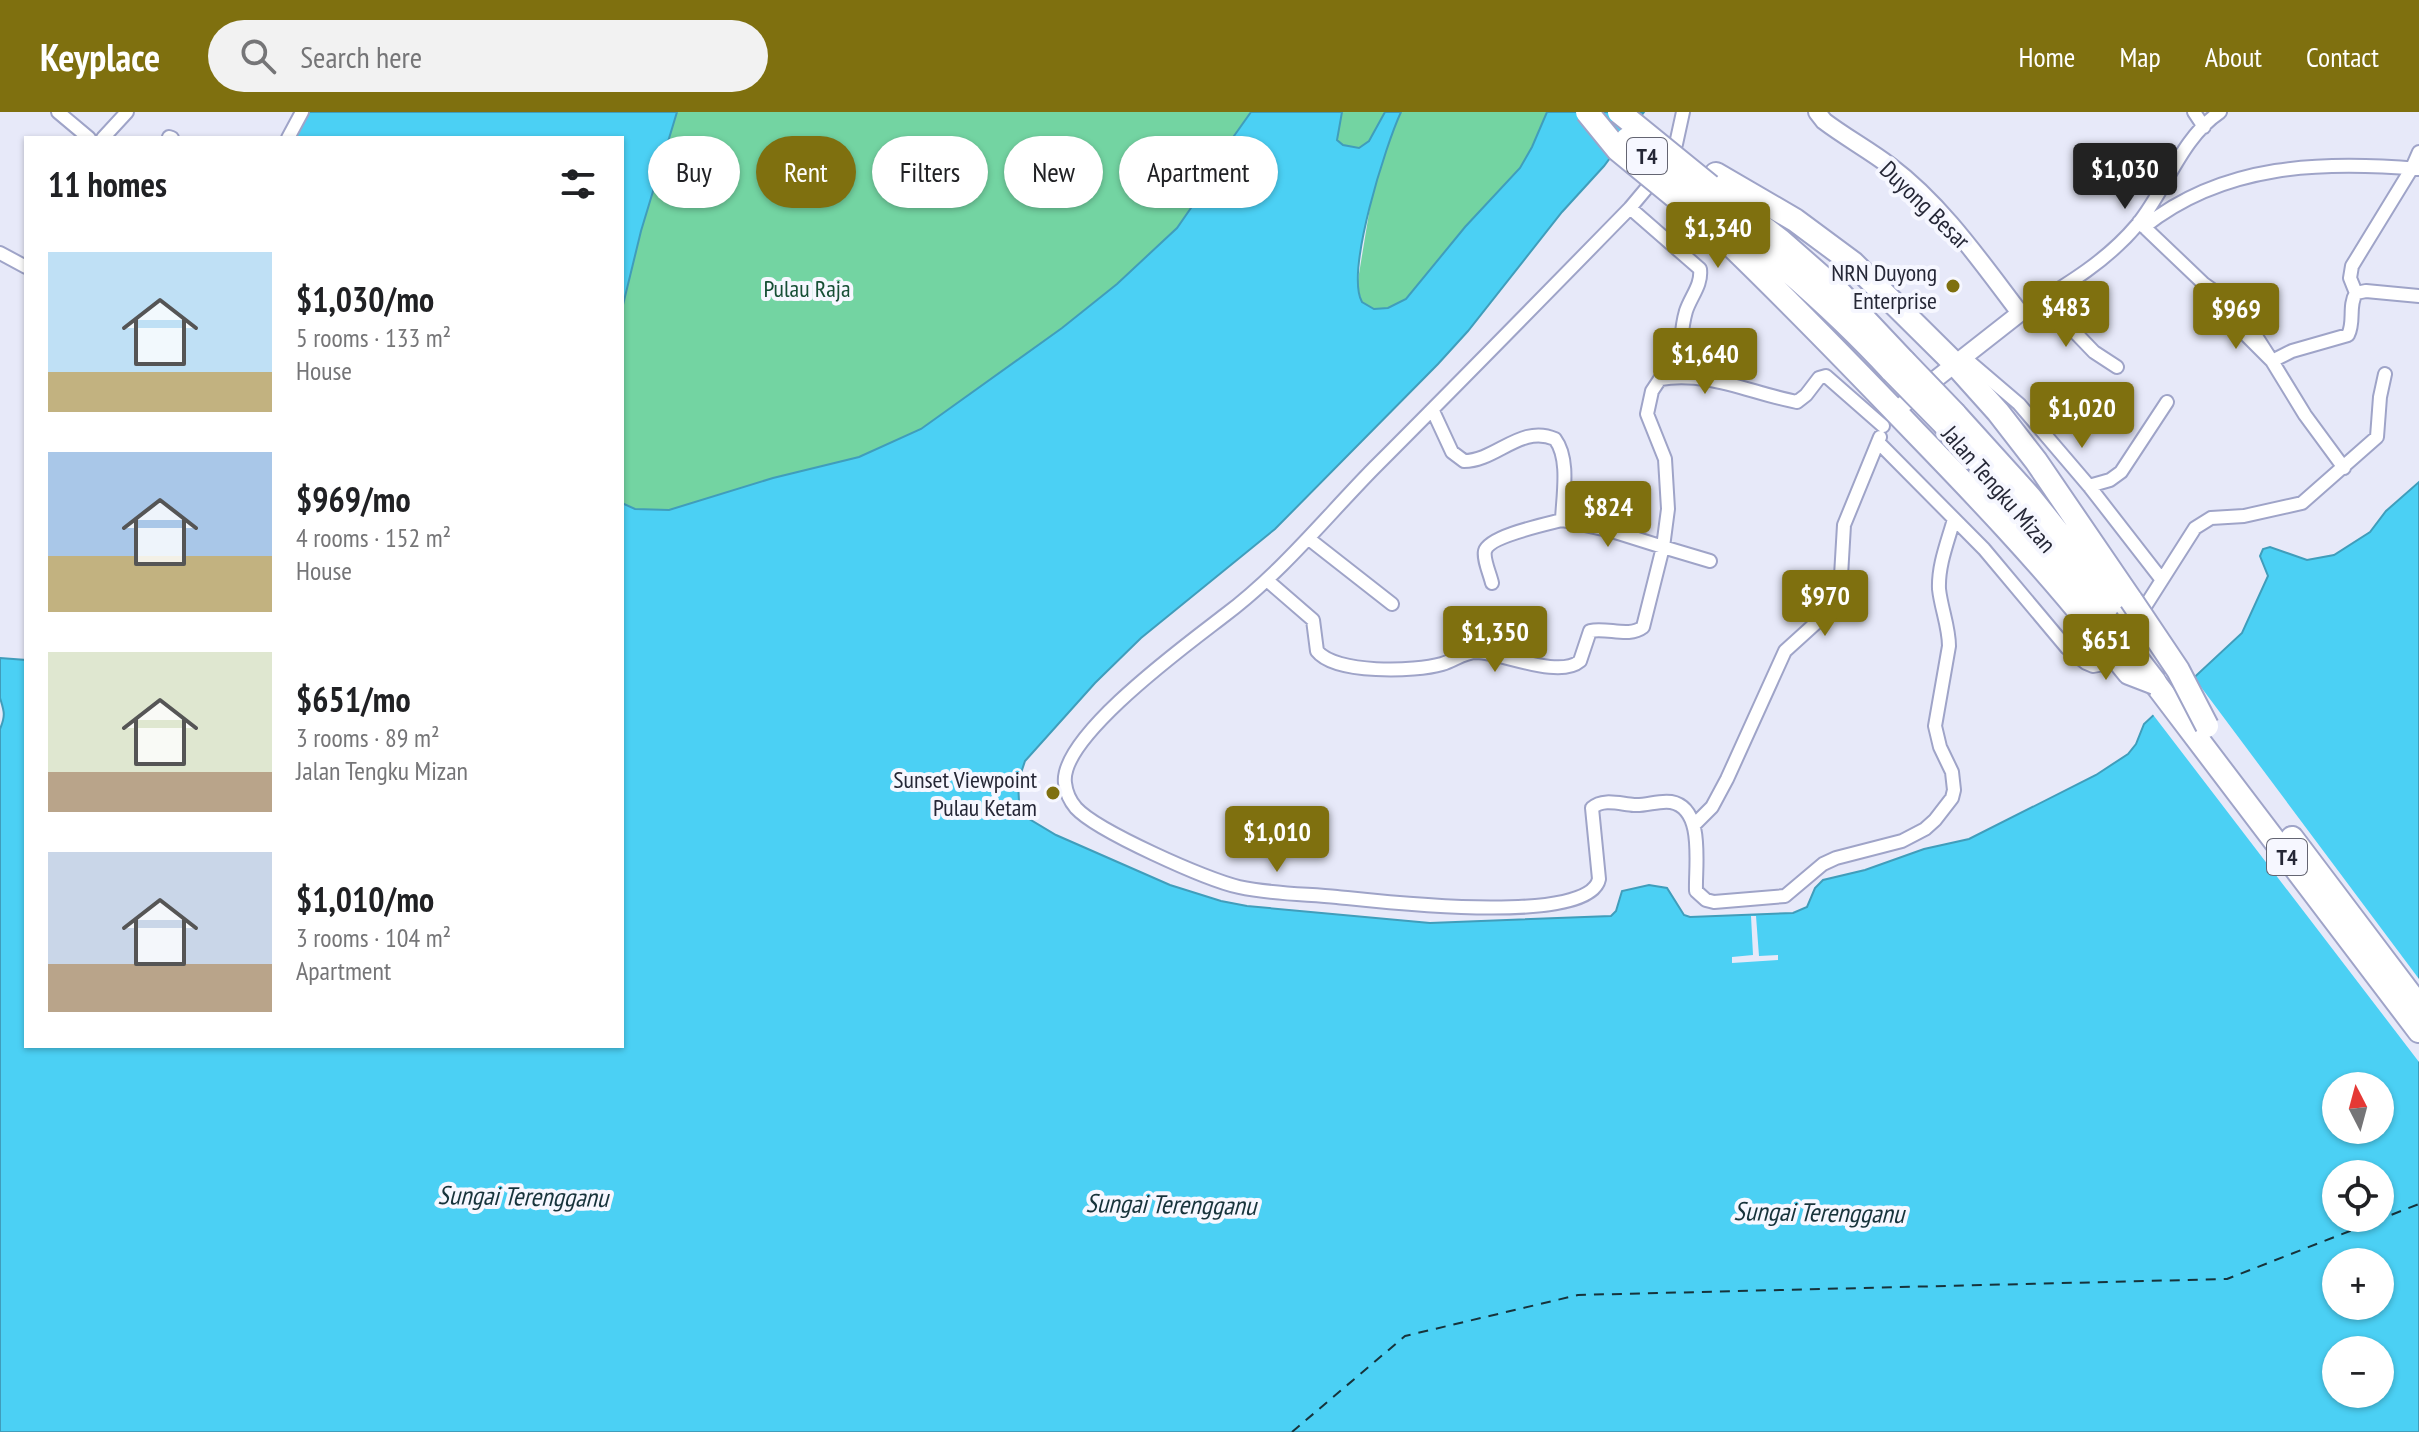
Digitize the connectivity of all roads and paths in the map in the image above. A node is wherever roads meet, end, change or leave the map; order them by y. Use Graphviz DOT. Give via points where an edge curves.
graph roads {
  1 [pos="58,112"];
  2 [pos="127,112"];
  3 [pos="302,112"];
  4 [pos="1587,112"];
  5 [pos="1594,112"];
  6 [pos="1619,112"];
  7 [pos="1627,112"];
  8 [pos="1683,112"];
  9 [pos="2194,112"];
  10 [pos="2220,112"];
  11 [pos="1823,115"];
  12 [pos="2204,127"];
  13 [pos="87,136"];
  14 [pos="105,136"];
  15 [pos="289,136"];
  16 [pos="2419,152"];
  17 [pos="2416,168"];
  18 [pos="1704,192"];
  19 [pos="1630,208"];
  20 [pos="2142,224"];
  21 [pos="0,253"];
  22 [pos="21,264"];
  23 [pos="2356,293"];
  24 [pos="2419,296"];
  25 [pos="2043,299"];
  26 [pos="2020,313"];
  27 [pos="1959,361"];
  28 [pos="2272,361"];
  29 [pos="2117,367"];
  30 [pos="2385,374"];
  31 [pos="1681,376"];
  32 [pos="2167,402"];
  33 [pos="1433,411"];
  34 [pos="1889,419"];
  35 [pos="1878,442"];
  36 [pos="2344,468"];
  37 [pos="2089,486"];
  38 [pos="1954,519"];
  39 [pos="1562,520"];
  40 [pos="1309,539"];
  41 [pos="1663,547"];
  42 [pos="1710,561"];
  43 [pos="2162,580"];
  44 [pos="1268,581"];
  45 [pos="1492,583"];
  46 [pos="1392,604"];
  47 [pos="2112,614"];
  48 [pos="1694,825"];
  49 [pos="2419,1006"];
  50 [pos="2419,1031"];
  1 -- 13 [label="street"];
  2 -- 14 [label="street"];
  3 -- 15 [label="street"];
  4 -- 18 [label="highway, bridge" via="1618,150"];
  5 -- 18 [label="highway, T4, bridge"];
  6 -- 18 [label="highway, T4, bridge"];
  7 -- 18 [label="highway"];
  8 -- 19 [label="street" via="1665,165"];
  9 -- 12 [label="street"];
  10 -- 12 [label="street"];
  11 -- 26 [label="street, Duyong Besar" via="1908,182 1967,243"];
  12 -- 20 [label="street"];
  16 -- 17 [label="street"];
  17 -- 20 [label="street" via="2339,164 2267,171 2192,197"];
  17 -- 23 [label="street" via="2352,266"];
  18 -- 27 [label="highway" via="1795,220 1853,263"];
  18 -- 34 [label="highway" via="1757,270"];
  18 -- 47 [label="highway, Jalan Tengku Mizan / T4, bridge" via="1781,241 1839,292 1898,366 2030,497"];
  19 -- 31 [label="street" via="1700,269 1682,329"];
  19 -- 33 [label="street"];
  20 -- 25 [label="street" via="2102,262"];
  20 -- 28 [label="street"];
  21 -- 22 [label="street"];
  23 -- 24 [label="street"];
  23 -- 28 [label="street" via="2348,335"];
  25 -- 26 [label="street"];
  25 -- 29 [label="street" via="2094,352"];
  26 -- 27 [label="street"];
  27 -- 34 [label="street"];
  27 -- 37 [label="street" via="2019,404"];
  27 -- 47 [label="highway" via="2036,461"];
  28 -- 36 [label="street"];
  30 -- 36 [label="street" via="2377,437"];
  31 -- 34 [label="street" via="1723,381 1797,402 1826,376"];
  31 -- 41 [label="street" via="1660,379 1647,414 1665,459 1668,509"];
  32 -- 37 [label="street" via="2121,472"];
  33 -- 39 [label="street" via="1452,452 1464,461 1528,437 1555,439 1562,454"];
  33 -- 40 [label="street"];
  34 -- 35 [label="street"];
  34 -- 47 [label="highway" via="2051,576"];
  35 -- 38 [label="street"];
  35 -- 48 [label="street" via="1844,525 1844,563 1830,605 1785,651 1727,779 1712,807"];
  36 -- 43 [label="street" via="2302,503 2211,518 2195,528"];
  37 -- 43 [label="street"];
  38 -- 43 [label="street" via="2067,648 2093,666 2104,664"];
  38 -- 48 [label="street" via="1940,572 1949,646 1935,726 1954,790 1935,820 1902,841 1823,864 1785,896 1714,902 1696,891"];
  39 -- 41 [label="street"];
  39 -- 45 [label="street" via="1504,536 1486,547"];
  40 -- 44 [label="street"];
  40 -- 46 [label="street"];
  41 -- 42 [label="street"];
  41 -- 44 [label="street" via="1643,627 1632,632 1590,631 1580,661 1568,667 1473,652 1414,668 1330,662 1317,651 1310,616"];
  44 -- 48 [label="street" via="1166,661 1076,746 1064,783 1075,807 1086,816 1188,869 1241,888 1468,908 1562,901 1590,893 1599,879 1591,814 1596,804 1672,802"];
  47 -- 49 [label="highway, T4, bridge" via="2178,670 2207,726"];
  47 -- 50 [label="highway, T4, bridge" via="2129,673 2155,683"];
}
